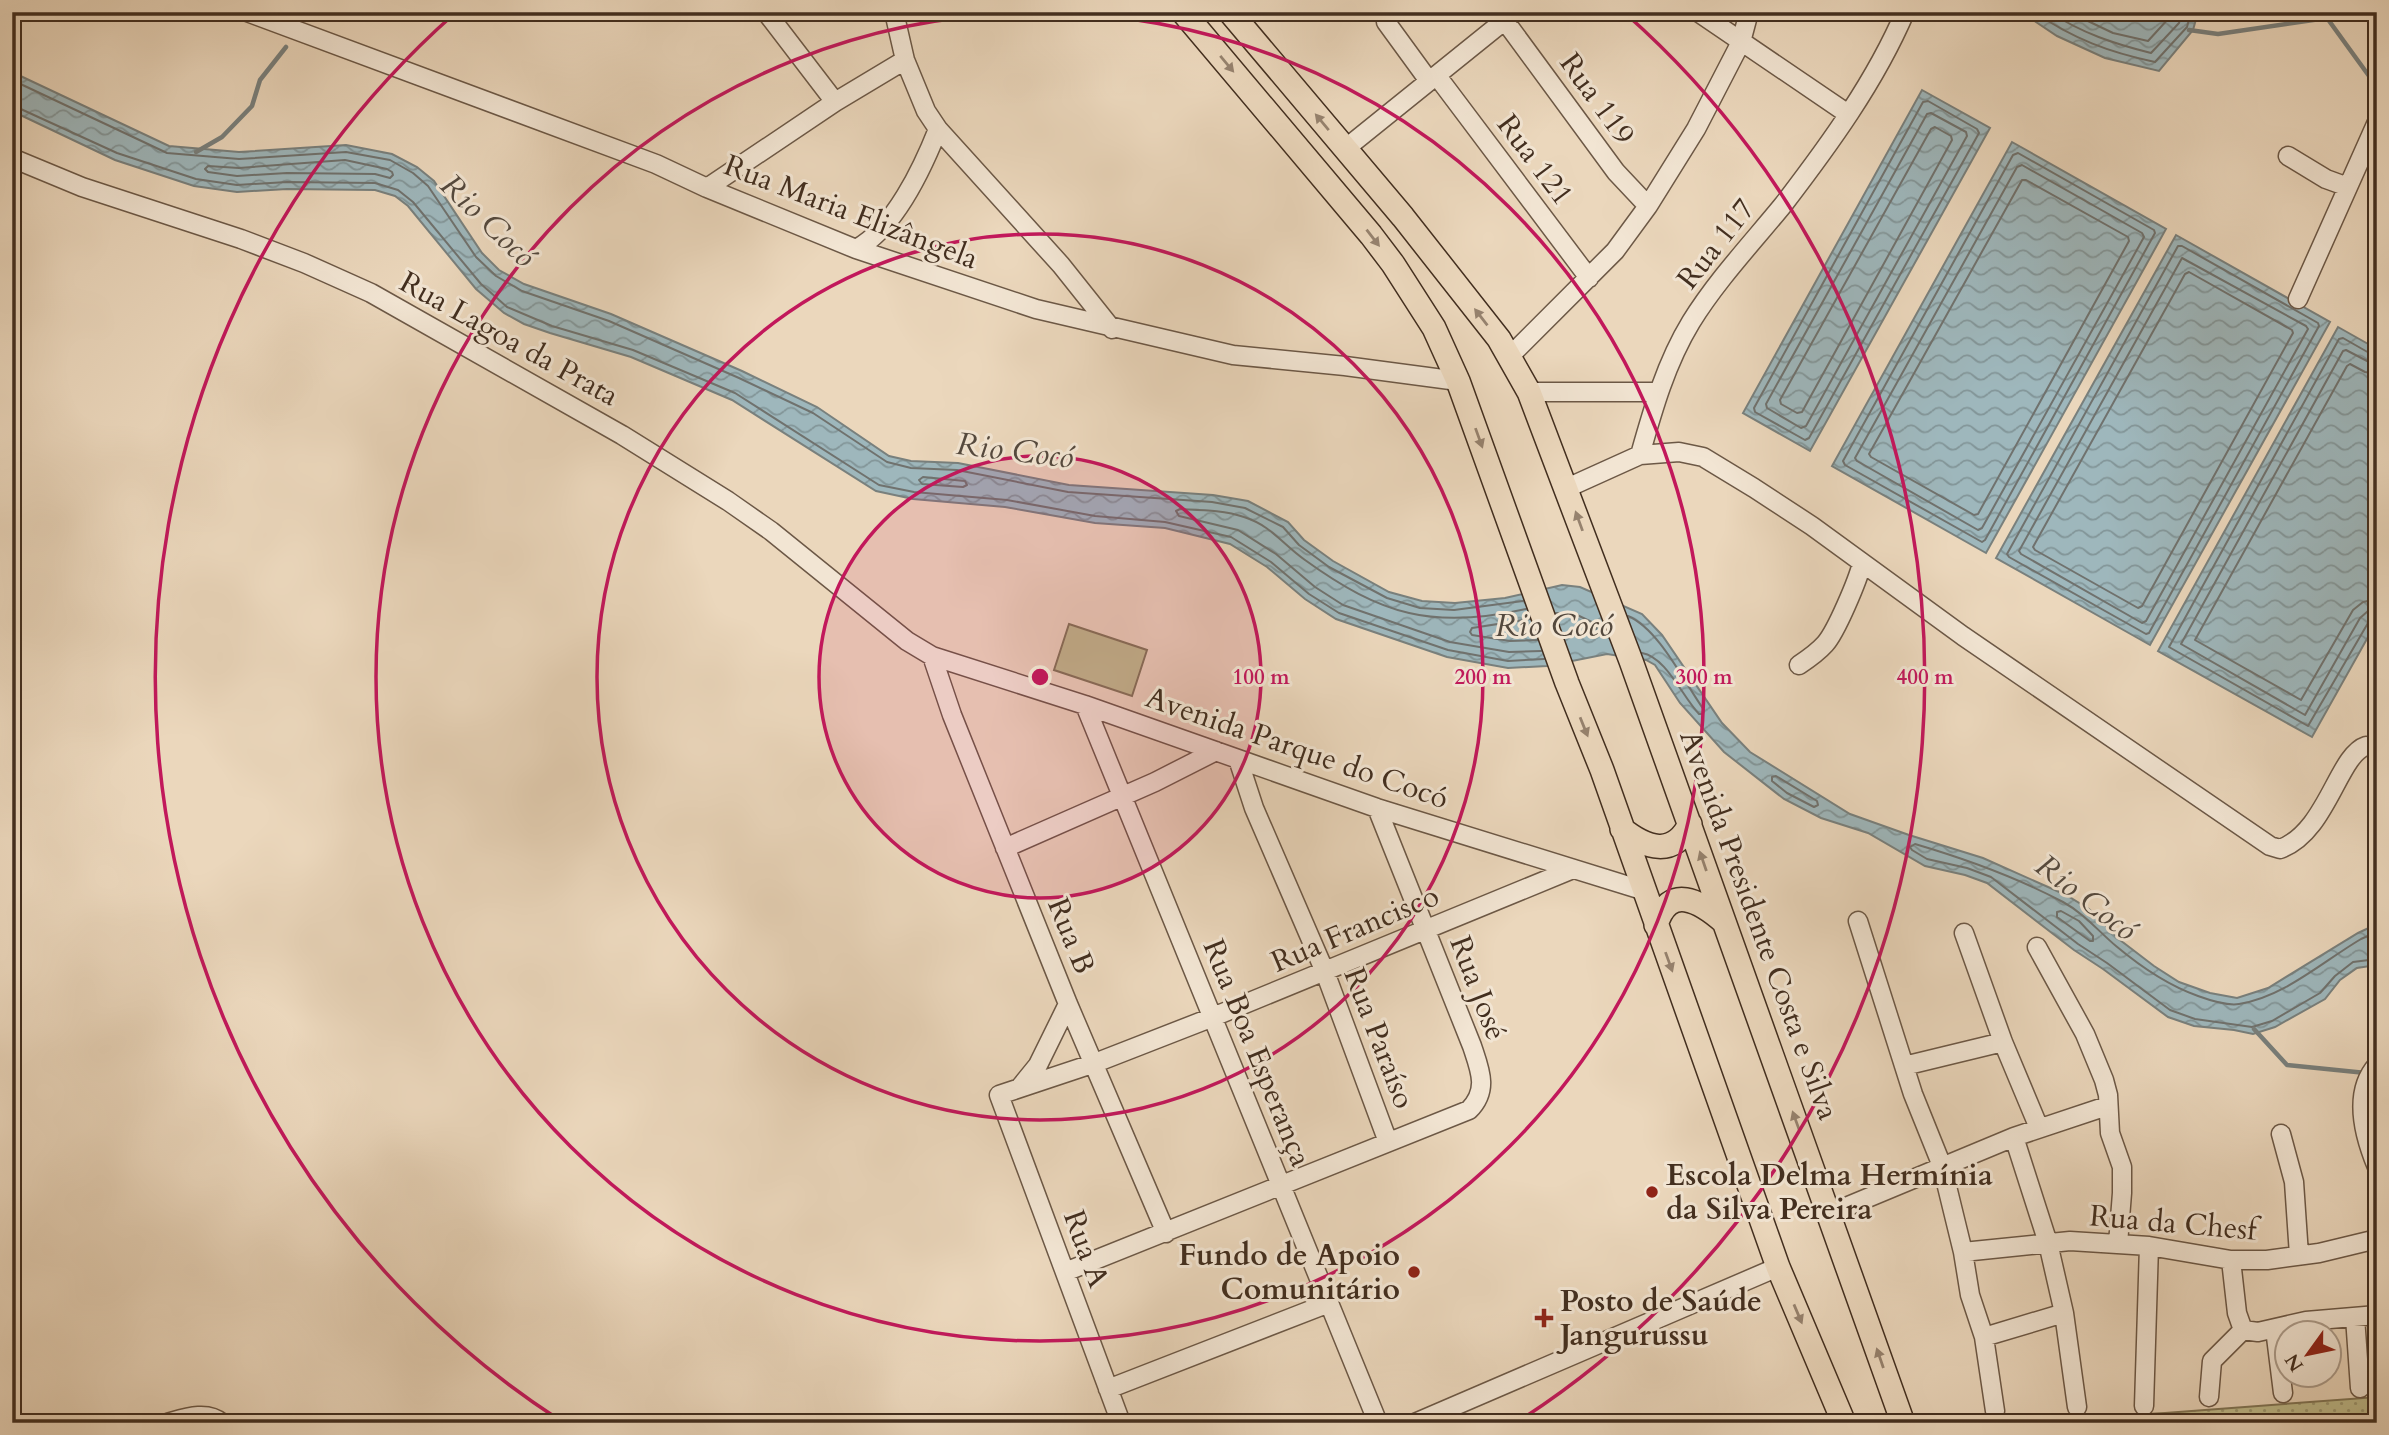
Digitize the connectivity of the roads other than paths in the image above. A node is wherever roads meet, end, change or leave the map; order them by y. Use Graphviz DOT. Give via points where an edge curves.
graph roads {
  1 [pos="247,12"];
  2 [pos="766,12"];
  3 [pos="894,12"];
  4 [pos="1183,12"];
  5 [pos="1230,12"];
  6 [pos="1698,12"];
  7 [pos="1749,12"];
  8 [pos="1905,12"];
  9 [pos="1510,16"];
  10 [pos="1386,22"];
  11 [pos="1741,43"];
  12 [pos="905,60"];
  13 [pos="1433,78"];
  14 [pos="835,102"];
  15 [pos="1848,114"];
  16 [pos="2377,122"];
  17 [pos="938,129"];
  18 [pos="1345,149"];
  19 [pos="2288,156"];
  20 [pos="12,158"];
  21 [pos="2348,187"];
  22 [pos="707,188"];
  23 [pos="1648,206"];
  24 [pos="856,249"];
  25 [pos="1589,278"];
  26 [pos="2298,299"];
  27 [pos="1112,329"];
  28 [pos="1510,356"];
  29 [pos="1458,381"];
  30 [pos="1529,392"];
  31 [pos="1658,392"];
  32 [pos="1640,455"];
  33 [pos="1567,488"];
  34 [pos="1861,564"];
  35 [pos="932,656"];
  36 [pos="1798,665"];
  37 [pos="1085,705"];
  38 [pos="2377,748"];
  39 [pos="1216,751"];
  40 [pos="1238,759"];
  41 [pos="1122,796"];
  42 [pos="1377,808"];
  43 [pos="1690,824"];
  44 [pos="1622,829"];
  45 [pos="1005,848"];
  46 [pos="1573,869"];
  47 [pos="1645,891"];
  48 [pos="1858,921"];
  49 [pos="1724,922"];
  50 [pos="1656,925"];
  51 [pos="1425,930"];
  52 [pos="1964,933"];
  53 [pos="2036,947"];
  54 [pos="1325,972"];
  55 [pos="1068,1004"];
  56 [pos="1213,1017"];
  57 [pos="2003,1042"];
  58 [pos="1095,1063"];
  59 [pos="2377,1065"];
  60 [pos="1904,1066"];
  61 [pos="1021,1086"];
  62 [pos="999,1095"];
  63 [pos="2107,1106"];
  64 [pos="2039,1128"];
  65 [pos="2281,1134"];
  66 [pos="2014,1137"];
  67 [pos="1388,1142"];
  68 [pos="1942,1166"];
  69 [pos="2377,1167"];
  70 [pos="1280,1184"];
  71 [pos="1829,1214"];
  72 [pos="1166,1233"];
  73 [pos="2377,1239"];
  74 [pos="2048,1243"];
  75 [pos="2118,1244"];
  76 [pos="2149,1246"];
  77 [pos="1963,1252"];
  78 [pos="2299,1255"];
  79 [pos="2231,1260"];
  80 [pos="1778,1267"];
  81 [pos="1065,1272"];
  82 [pos="1329,1303"];
  83 [pos="2064,1313"];
  84 [pos="2377,1315"];
  85 [pos="2356,1317"];
  86 [pos="2318,1320"];
  87 [pos="2274,1329"];
  88 [pos="2243,1330"];
  89 [pos="1984,1337"];
  90 [pos="2360,1388"];
  91 [pos="1108,1389"];
  92 [pos="2283,1390"];
  93 [pos="2283,1393"];
  94 [pos="2209,1397"];
  95 [pos="2144,1406"];
  96 [pos="2077,1407"];
  97 [pos="1995,1411"];
  98 [pos="167,1423"];
  99 [pos="222,1423"];
  100 [pos="1121,1423"];
  101 [pos="1378,1423"];
  102 [pos="1415,1423"];
  103 [pos="1844,1423"];
  104 [pos="1903,1423"];
  1 -- 22 [label="street, Rua Maria Elizângela" via="656,164"];
  2 -- 14 [label="street"];
  3 -- 12 [label="street"];
  4 -- 29 [label="main road, one-way" via="1393,264 1434,328"];
  18 -- 5 [label="main road, Avenida Presidente Costa e Silva, one-way"];
  6 -- 11 [label="street"];
  7 -- 11 [label="street"];
  8 -- 15 [label="street, Rua 117" via="1881,64"];
  9 -- 13 [label="street"];
  9 -- 23 [label="street, Rua 119" via="1616,172"];
  10 -- 13 [label="street, Rua 121"];
  11 -- 15 [label="street"];
  11 -- 23 [label="street" via="1696,129"];
  12 -- 14 [label="street"];
  12 -- 17 [label="street"];
  13 -- 18 [label="street"];
  13 -- 25 [label="street, Rua 121"];
  14 -- 22 [label="street"];
  15 -- 31 [label="street, Rua 117" via="1691,322"];
  16 -- 21 [label="street"];
  17 -- 24 [label="street" via="894,212 879,233"];
  17 -- 27 [label="street" via="1061,265"];
  28 -- 18 [label="main road, Avenida Presidente Costa e Silva, one-way"];
  19 -- 21 [label="street"];
  20 -- 35 [label="street, Rua Lagoa da Prata" via="82,187 304,262 371,293 622,435 728,501"];
  21 -- 26 [label="street"];
  22 -- 24 [label="street, Rua Maria Elizângela"];
  23 -- 25 [label="street"];
  24 -- 27 [label="street, Rua Maria Elizângela" via="1036,309"];
  25 -- 28 [label="street"];
  27 -- 29 [label="street, Rua Maria Elizângela" via="1233,355"];
  28 -- 30 [label="main road, Avenida Presidente Costa e Silva"];
  29 -- 44 [label="main road, one-way"];
  30 -- 31 [label="street"];
  30 -- 33 [label="main road, Avenida Presidente Costa e Silva"];
  31 -- 32 [label="street, Rua 117"];
  32 -- 33 [label="street"];
  32 -- 34 [label="street" via="1679,452 1703,457 1812,526"];
  43 -- 33 [label="main road, Avenida Presidente Costa e Silva, one-way"];
  34 -- 36 [label="street" via="1827,642"];
  34 -- 38 [label="street" via="2270,846 2280,849 2302,836 2354,753 2366,746"];
  35 -- 37 [label="street, Avenida Parque do Cocó"];
  35 -- 45 [label="street, Rua B"];
  37 -- 39 [label="street, Avenida Parque do Cocó"];
  37 -- 41 [label="street, Rua Boa Esperança"];
  39 -- 40 [label="street, Avenida Parque do Cocó"];
  39 -- 41 [label="street"];
  40 -- 42 [label="street, Avenida Parque do Cocó"];
  40 -- 54 [label="street, Rua Paraíso" via="1254,808"];
  41 -- 45 [label="street"];
  41 -- 56 [label="street, Rua Boa Esperança"];
  42 -- 46 [label="street, Avenida Parque do Cocó"];
  42 -- 51 [label="street, Rua José"];
  43 -- 44 [label="main road" via="1680,839 1660,847 1643,843"];
  49 -- 43 [label="main road, Avenida Presidente Costa e Silva, one-way"];
  44 -- 47 [label="main road"];
  45 -- 55 [label="street, Rua B"];
  46 -- 47 [label="street, Avenida Parque do Cocó"];
  46 -- 51 [label="street, Rua Francisco"];
  47 -- 50 [label="main road"];
  48 -- 60 [label="street"];
  49 -- 50 [label="main road" via="1701,904 1684,899 1667,904"];
  71 -- 49 [label="main road, Avenida Presidente Costa e Silva, one-way"];
  50 -- 80 [label="main road, one-way"];
  51 -- 54 [label="street, Rua Francisco"];
  51 -- 67 [label="street, Rua José" via="1478,1066 1482,1092 1469,1110"];
  52 -- 57 [label="street"];
  53 -- 63 [label="street" via="2098,1060"];
  54 -- 56 [label="street, Rua Francisco"];
  54 -- 67 [label="street, Rua Paraíso"];
  55 -- 58 [label="street, Rua B"];
  55 -- 61 [label="street" via="1044,1054"];
  56 -- 58 [label="street, Rua Francisco"];
  56 -- 70 [label="street, Rua Boa Esperança"];
  57 -- 60 [label="street"];
  57 -- 64 [label="street"];
  58 -- 61 [label="street, Rua Francisco"];
  58 -- 72 [label="street, Rua B"];
  59 -- 69 [label="street" via="2362,1093 2363,1121"];
  60 -- 68 [label="street"];
  61 -- 62 [label="street, Rua Francisco"];
  62 -- 81 [label="street, Rua A"];
  63 -- 64 [label="street"];
  63 -- 75 [label="street" via="2110,1133 2122,1167"];
  64 -- 66 [label="street"];
  65 -- 78 [label="street" via="2294,1182"];
  66 -- 68 [label="street"];
  66 -- 74 [label="street"];
  67 -- 70 [label="street"];
  68 -- 71 [label="street"];
  68 -- 77 [label="street"];
  70 -- 72 [label="street"];
  70 -- 82 [label="street, Rua Boa Esperança"];
  104 -- 71 [label="main road, Avenida Presidente Costa e Silva, one-way"];
  72 -- 81 [label="street"];
  73 -- 78 [label="street, Rua da Chesf"];
  74 -- 75 [label="street, Rua da Chesf"];
  74 -- 77 [label="street, Rua da Chesf"];
  74 -- 83 [label="street"];
  75 -- 76 [label="street, Rua da Chesf"];
  76 -- 79 [label="street, Rua da Chesf"];
  76 -- 95 [label="street"];
  77 -- 89 [label="street" via="1970,1296"];
  78 -- 79 [label="street, Rua da Chesf"];
  79 -- 88 [label="street"];
  80 -- 102 [label="street"];
  80 -- 103 [label="main road, one-way"];
  81 -- 91 [label="street, Rua A"];
  82 -- 91 [label="street"];
  82 -- 101 [label="street, Rua Boa Esperança"];
  83 -- 89 [label="street"];
  83 -- 96 [label="street"];
  84 -- 85 [label="street"];
  85 -- 86 [label="street"];
  85 -- 90 [label="street"];
  87 -- 88 [label="street"];
  88 -- 94 [label="street" via="2212,1361"];
  89 -- 97 [label="street"];
  91 -- 100 [label="street, Rua A"];
  92 -- 93 [label="street"];
  98 -- 99 [label="street" via="206,1415"];
}
